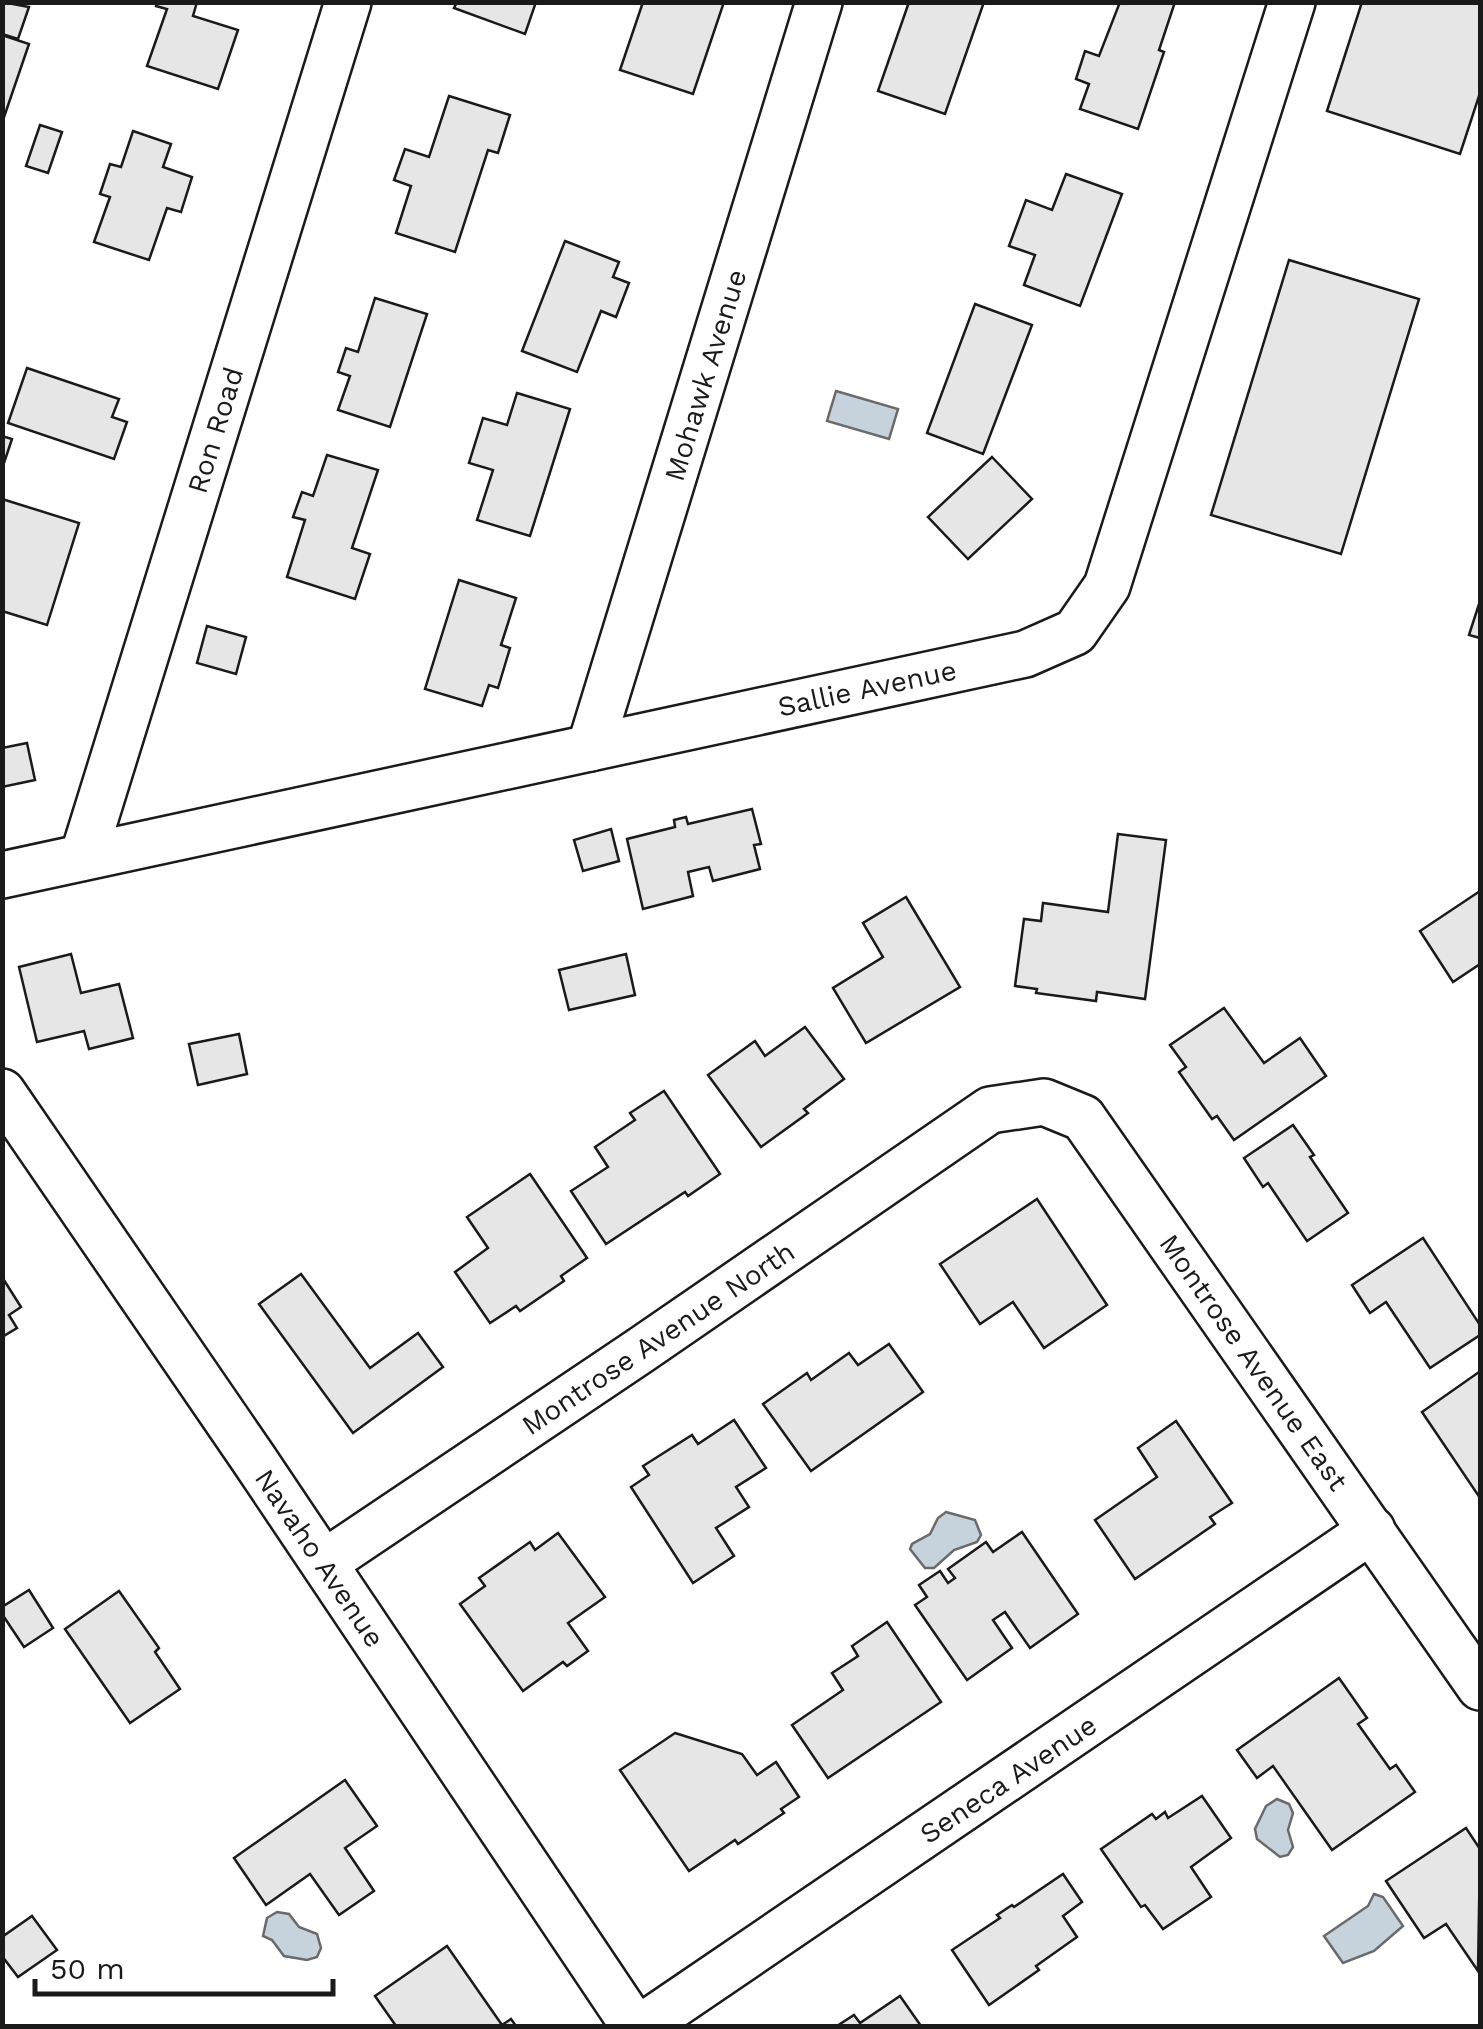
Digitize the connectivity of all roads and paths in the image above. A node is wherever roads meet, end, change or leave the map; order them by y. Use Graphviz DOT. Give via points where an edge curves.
graph roads {
  1 [pos="348,2"];
  2 [pos="819,2"];
  3 [pos="1292,2"];
  4 [pos="590,748"];
  5 [pos="83,857"];
  6 [pos="2,875"];
  7 [pos="2,1092"];
  8 [pos="990,1110"];
  9 [pos="1372,1530"];
  10 [pos="324,1563"];
  11 [pos="1480,1686"];
  12 [pos="634,2026"];
  13 [pos="643,2026"];
  1 -- 5 [label="street, Ron Road"];
  2 -- 4 [label="street, Mohawk Avenue"];
  3 -- 4 [label="street, Sallie Avenue" via="1107,586 1075,632 1025,654"];
  4 -- 5 [label="street, Sallie Avenue"];
  5 -- 6 [label="street, Sallie Avenue"];
  7 -- 10 [label="street, Navaho Avenue"];
  8 -- 9 [label="street, Montrose Avenue East" via="1044,1102 1083,1118"];
  8 -- 10 [label="street, Montrose Avenue North"];
  9 -- 11 [label="street, Montrose Avenue East"];
  9 -- 13 [label="street, Seneca Avenue"];
  10 -- 12 [label="street, Navaho Avenue"];
}
